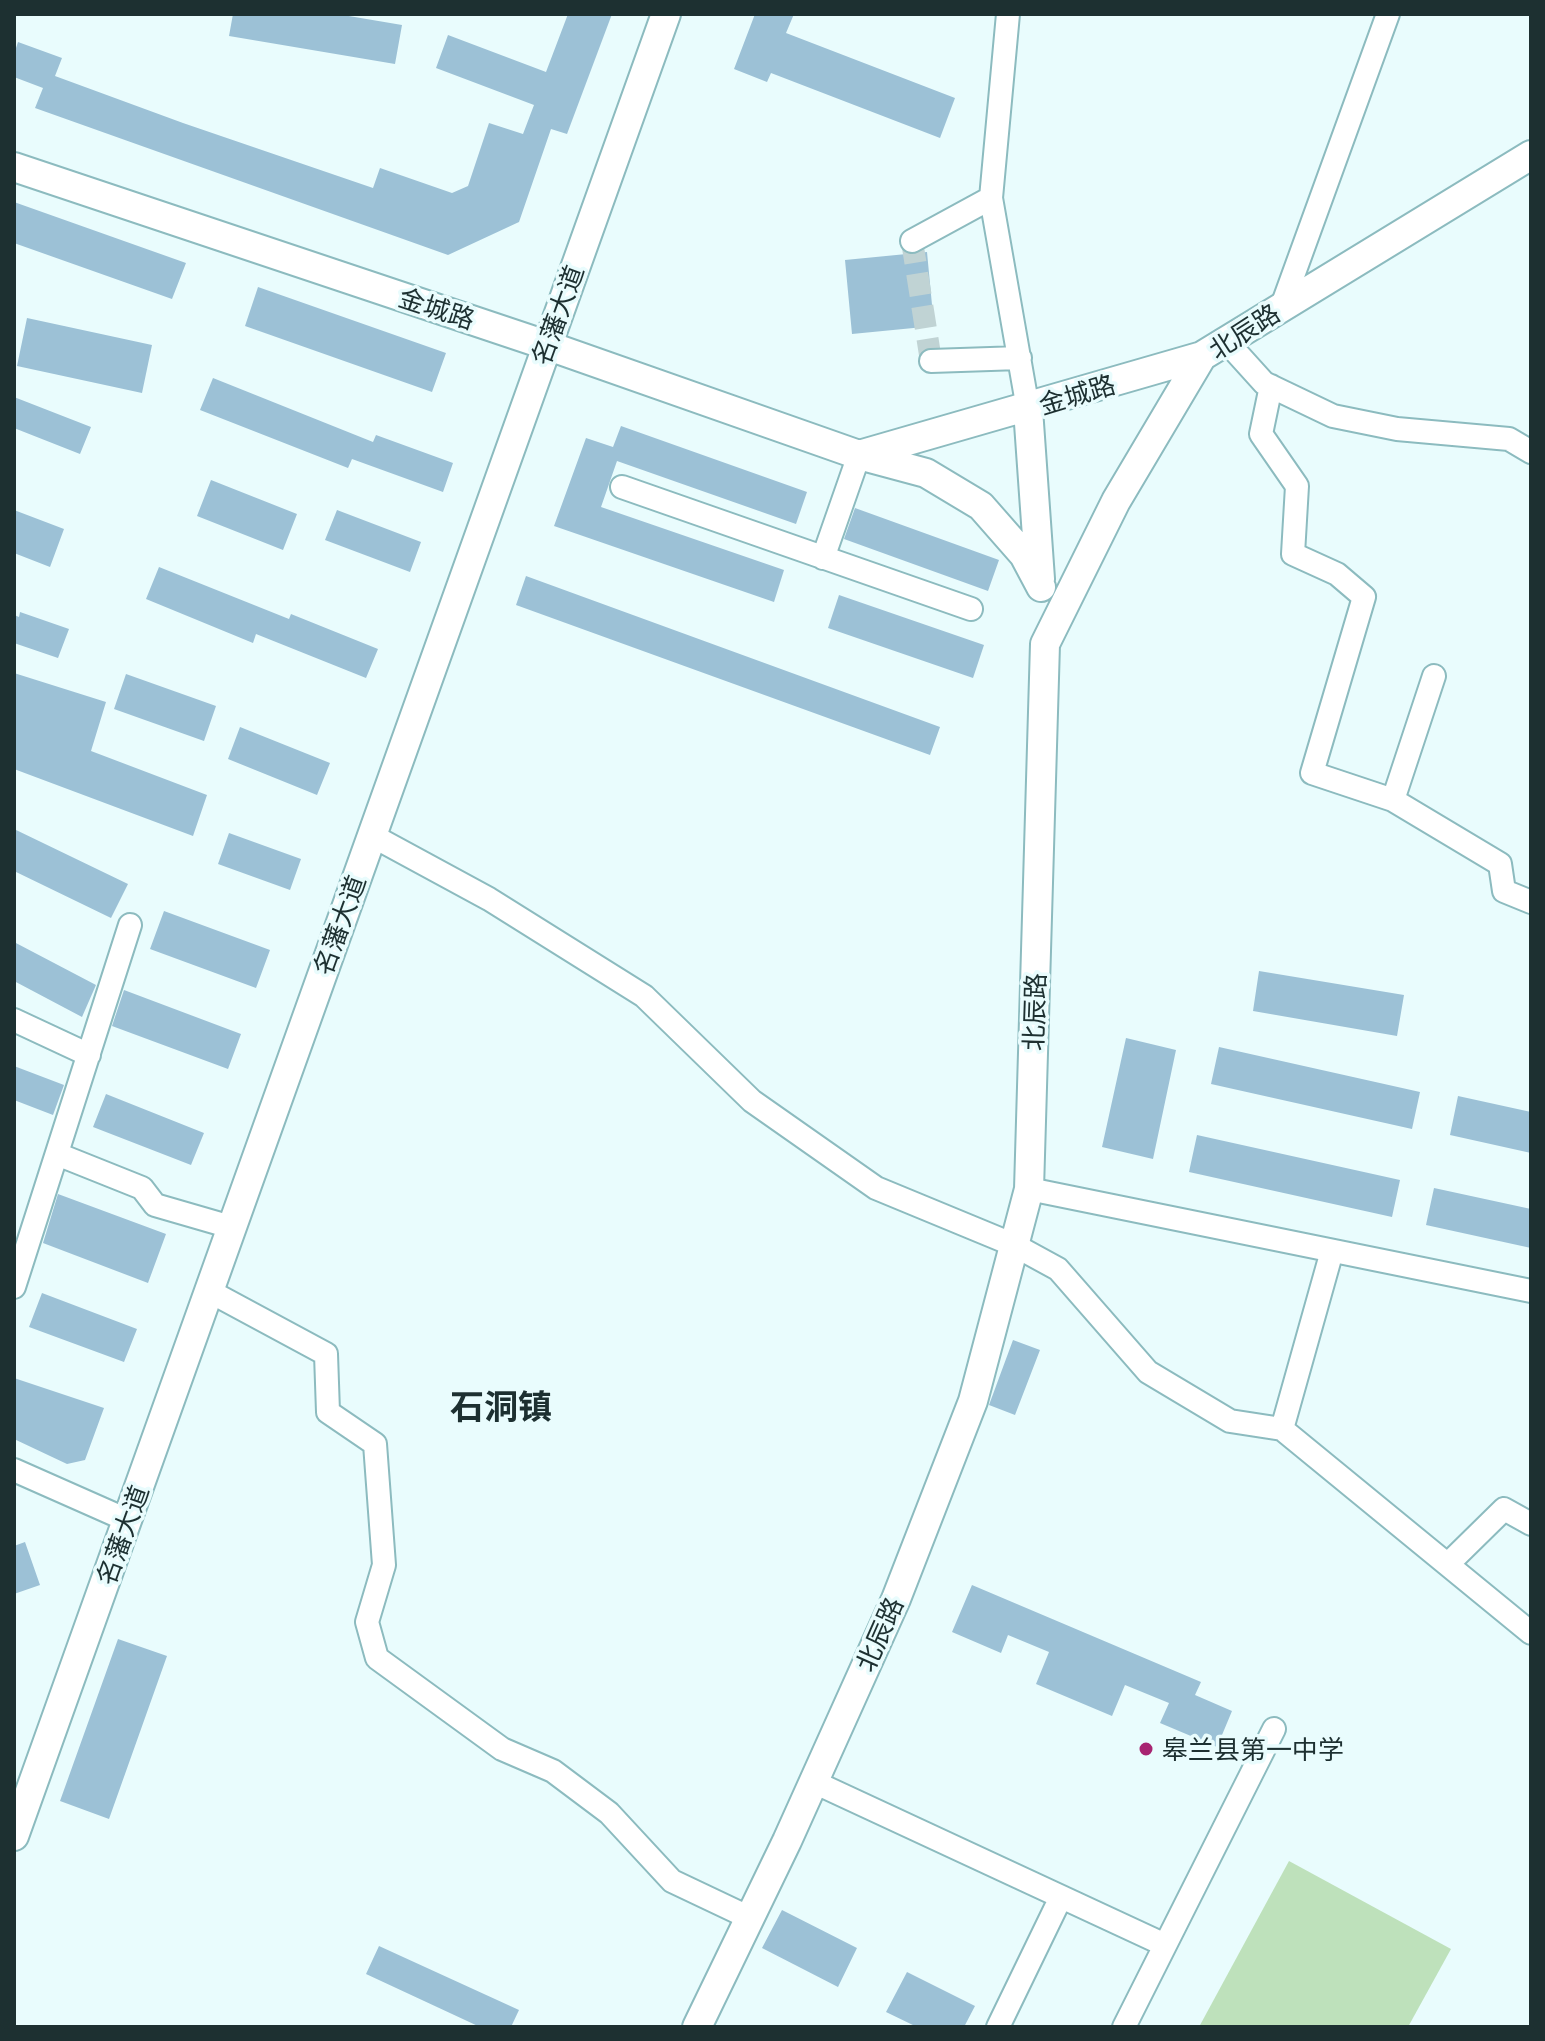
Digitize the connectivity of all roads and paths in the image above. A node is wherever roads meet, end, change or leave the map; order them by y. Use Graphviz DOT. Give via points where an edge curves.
graph roads {
  1 [pos="666,14"];
  2 [pos="1008,14"];
  3 [pos="1388,14"];
  4 [pos="1531,155"];
  5 [pos="14,167"];
  6 [pos="991,198"];
  7 [pos="912,241"];
  8 [pos="1282,306"];
  9 [pos="1226,341"];
  10 [pos="546,345"];
  11 [pos="1202,356"];
  12 [pos="1020,358"];
  13 [pos="931,361"];
  14 [pos="1271,386"];
  15 [pos="1028,409"];
  16 [pos="1531,452"];
  17 [pos="859,455"];
  18 [pos="622,487"];
  19 [pos="823,558"];
  20 [pos="1041,587"];
  21 [pos="971,609"];
  22 [pos="1045,644"];
  23 [pos="1434,676"];
  24 [pos="1393,800"];
  25 [pos="371,835"];
  26 [pos="1531,902"];
  27 [pos="130,925"];
  28 [pos="14,1020"];
  29 [pos="89,1055"];
  30 [pos="57,1154"];
  31 [pos="1029,1189"];
  32 [pos="231,1227"];
  33 [pos="1014,1245"];
  34 [pos="1332,1251"];
  35 [pos="14,1287"];
  36 [pos="209,1291"];
  37 [pos="1531,1291"];
  38 [pos="1282,1429"];
  39 [pos="14,1470"];
  40 [pos="127,1520"];
  41 [pos="1531,1524"];
  42 [pos="1448,1564"];
  43 [pos="1531,1633"];
  44 [pos="1274,1729"];
  45 [pos="814,1782"];
  46 [pos="14,1836"];
  47 [pos="1061,1897"];
  48 [pos="750,1918"];
  49 [pos="1165,1945"];
  50 [pos="697,2027"];
  51 [pos="998,2027"];
  52 [pos="1124,2027"];
  1 -- 10 [label="main road, 名藩大道"];
  2 -- 6 [label="street"];
  3 -- 8 [label="street"];
  4 -- 8 [label="main road, 北辰路"];
  5 -- 10 [label="main road, 金城路"];
  6 -- 7 [label="street"];
  6 -- 12 [label="street"];
  8 -- 9 [label="main road, 北辰路"];
  9 -- 11 [label="main road, 北辰路"];
  9 -- 14 [label="street"];
  10 -- 17 [label="main road, 金城路"];
  10 -- 25 [label="main road, 名藩大道"];
  11 -- 15 [label="main road, 金城路"];
  11 -- 22 [label="main road, 北辰路" via="1116,501"];
  12 -- 13 [label="street"];
  12 -- 15 [label="street"];
  14 -- 16 [label="street" via="1333,416 1397,429 1509,439"];
  14 -- 24 [label="street" via="1261,434 1297,486 1293,554 1337,574 1364,597 1312,773"];
  15 -- 17 [label="main road, 金城路"];
  15 -- 20 [label="main road"];
  17 -- 19 [label="street"];
  17 -- 20 [label="main road, 金城路" via="926,473 981,506 1024,555"];
  18 -- 19 [label="street"];
  19 -- 21 [label="street"];
  20 -- 22 [label="main road"];
  22 -- 31 [label="main road, 北辰路"];
  23 -- 24 [label="street"];
  24 -- 26 [label="street" via="1500,864 1504,891"];
  25 -- 32 [label="main road, 名藩大道"];
  25 -- 33 [label="street" via="489,899 644,996 752,1101 876,1188"];
  27 -- 29 [label="street"];
  28 -- 29 [label="street"];
  29 -- 30 [label="street"];
  30 -- 32 [label="street" via="142,1188 155,1205"];
  30 -- 35 [label="street"];
  31 -- 33 [label="main road, 北辰路"];
  31 -- 34 [label="street"];
  32 -- 36 [label="main road, 名藩大道"];
  33 -- 38 [label="street" via="1058,1269 1148,1372 1230,1421"];
  33 -- 45 [label="main road, 北辰路" via="973,1401 896,1599"];
  34 -- 37 [label="street"];
  34 -- 38 [label="street"];
  36 -- 40 [label="main road, 名藩大道"];
  36 -- 48 [label="street" via="326,1354 328,1412 375,1444 384,1565 367,1622 377,1658 502,1749 553,1771 609,1813 672,1881"];
  38 -- 42 [label="street"];
  39 -- 40 [label="street"];
  40 -- 46 [label="main road, 名藩大道"];
  41 -- 42 [label="street" via="1504,1509"];
  42 -- 43 [label="street"];
  44 -- 49 [label="street"];
  45 -- 47 [label="street"];
  45 -- 48 [label="main road, 北辰路"];
  47 -- 49 [label="street"];
  47 -- 51 [label="street"];
  48 -- 50 [label="main road, 北辰路"];
  49 -- 52 [label="street"];
}
